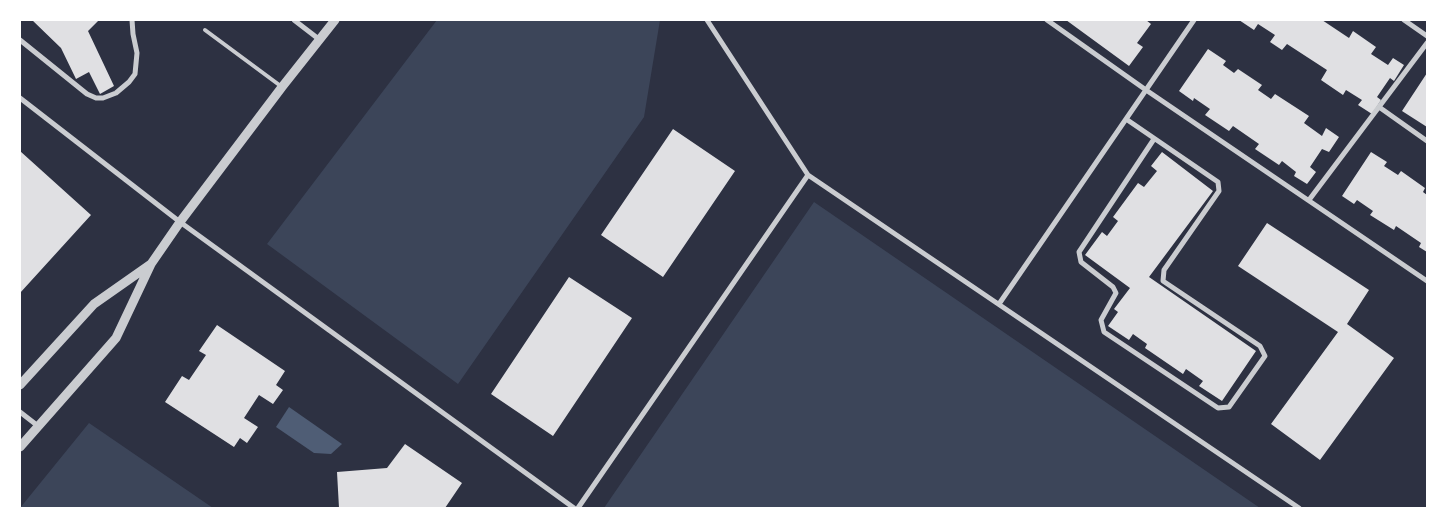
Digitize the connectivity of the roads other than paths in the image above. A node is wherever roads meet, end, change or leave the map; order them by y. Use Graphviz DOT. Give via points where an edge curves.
graph roads {
  1 [pos="132,20"];
  2 [pos="294,20"];
  3 [pos="335,20"];
  4 [pos="707,20"];
  5 [pos="1047,20"];
  6 [pos="1194,20"];
  7 [pos="1404,20"];
  8 [pos="204,30"];
  9 [pos="1427,36"];
  10 [pos="20,40"];
  11 [pos="320,40"];
  12 [pos="1427,43"];
  13 [pos="282,88"];
  14 [pos="1146,90"];
  15 [pos="20,98"];
  16 [pos="1379,107"];
  17 [pos="1126,120"];
  18 [pos="1154,139"];
  19 [pos="1427,141"];
  20 [pos="808,175"];
  21 [pos="1309,200"];
  22 [pos="180,222"];
  23 [pos="151,264"];
  24 [pos="1427,280"];
  25 [pos="999,304"];
  26 [pos="20,385"];
  27 [pos="20,412"];
  28 [pos="38,426"];
  29 [pos="20,447"];
  30 [pos="574,508"];
  31 [pos="578,508"];
  32 [pos="1298,508"];
  1 -- 10 [label="street" via="137,54 135,74 116,93 103,98 86,94"];
  2 -- 11 [label="street"];
  3 -- 11 [label="street"];
  4 -- 20 [label="street"];
  5 -- 14 [label="street"];
  6 -- 14 [label="street"];
  7 -- 9 [label="street"];
  8 -- 13 [label="lane"];
  11 -- 13 [label="street"];
  12 -- 16 [label="street"];
  13 -- 22 [label="street"];
  14 -- 17 [label="street"];
  14 -- 21 [label="street"];
  15 -- 22 [label="street"];
  16 -- 19 [label="street"];
  16 -- 21 [label="street"];
  17 -- 18 [label="street"];
  17 -- 25 [label="street"];
  18 -- 18 [label="street" via="1218,182 1219,191 1164,270 1164,281 1260,346 1265,356 1229,407 1218,408 1104,332 1101,320 1116,294 1113,287 1080,262 1079,252"];
  20 -- 25 [label="street"];
  20 -- 31 [label="street"];
  21 -- 24 [label="street"];
  22 -- 23 [label="street"];
  22 -- 30 [label="street"];
  23 -- 26 [label="street" via="94,304"];
  23 -- 28 [label="street" via="116,338"];
  25 -- 32 [label="street"];
  27 -- 28 [label="street"];
  28 -- 29 [label="street"];
}
